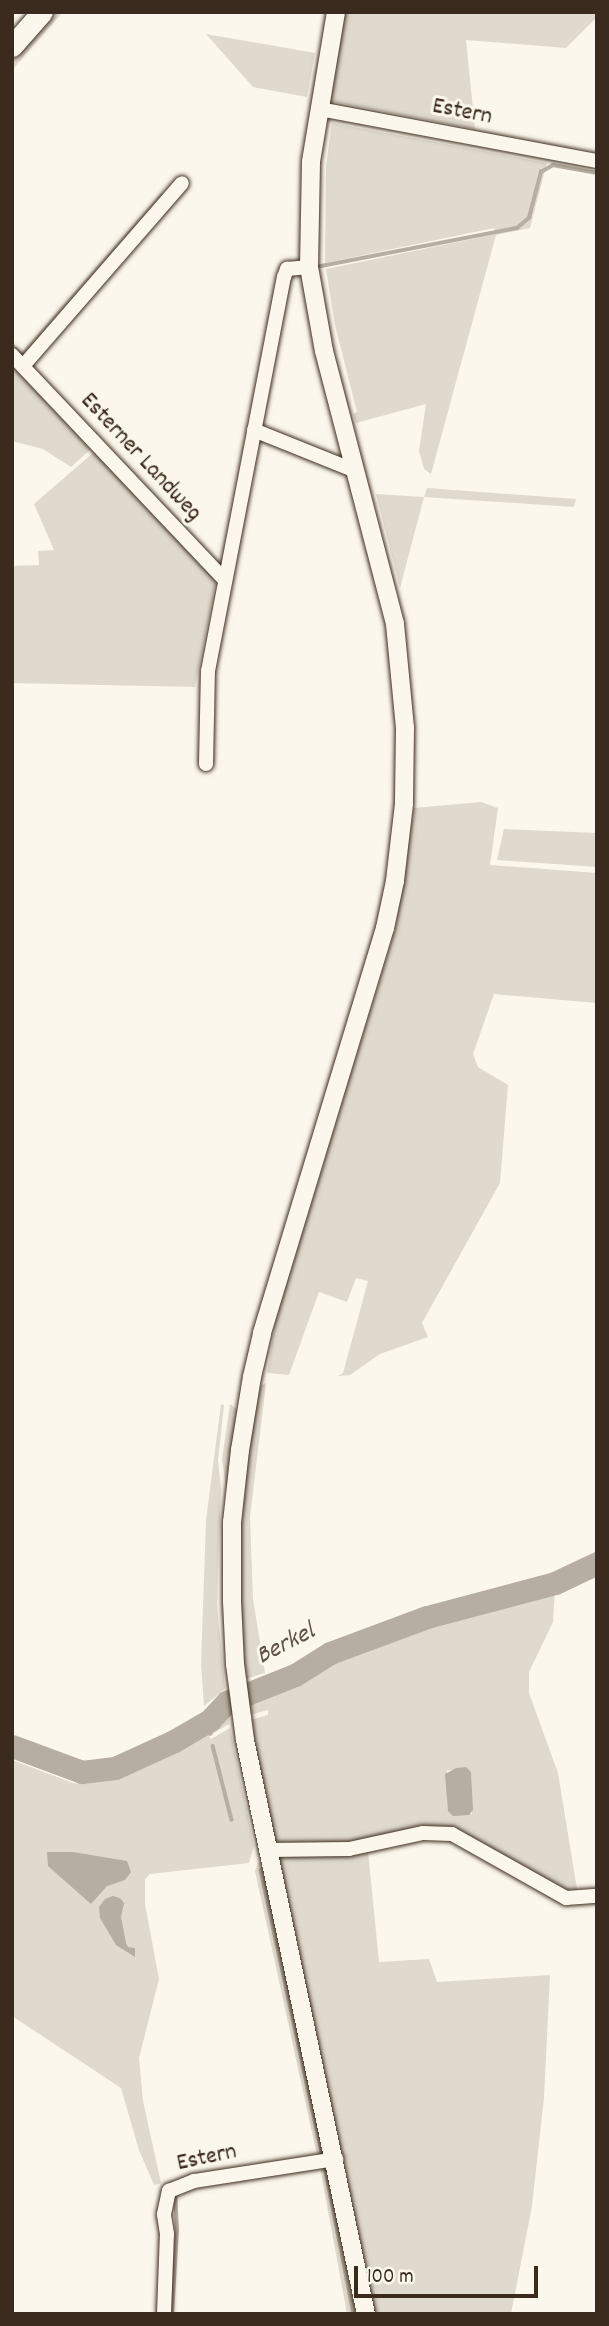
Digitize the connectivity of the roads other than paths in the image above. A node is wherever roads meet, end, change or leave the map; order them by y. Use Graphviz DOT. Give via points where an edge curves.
graph roads {
  1 [pos="42,12"];
  2 [pos="336,12"];
  3 [pos="12,46"];
  4 [pos="319,109"];
  5 [pos="597,161"];
  6 [pos="182,183"];
  7 [pos="309,267"];
  8 [pos="12,355"];
  9 [pos="23,366"];
  10 [pos="254,430"];
  11 [pos="356,471"];
  12 [pos="225,580"];
  13 [pos="206,764"];
  14 [pos="268,1850"];
  15 [pos="597,1896"];
  16 [pos="336,2160"];
  17 [pos="164,2314"];
  18 [pos="366,2314"];
  1 -- 3 [label="main road"];
  2 -- 4 [label="street"];
  4 -- 5 [label="street, Estern"];
  4 -- 7 [label="street" via="308,198"];
  6 -- 9 [label="street"];
  7 -- 10 [label="street, Esterner Landweg" via="287,269 284,277"];
  7 -- 11 [label="street" via="324,351"];
  8 -- 9 [label="street, Esterner Landweg"];
  9 -- 12 [label="street, Esterner Landweg"];
  10 -- 11 [label="street"];
  10 -- 12 [label="street, Esterner Landweg"];
  11 -- 14 [label="street" via="400,659 406,763 400,847 385,928 252,1377 240,1450 232,1522 235,1664"];
  12 -- 13 [label="street, Esterner Landweg" via="208,671"];
  14 -- 15 [label="street" via="349,1849 423,1833 452,1834 566,1898"];
  14 -- 16 [label="street"];
  16 -- 17 [label="street, Estern" via="194,2181 169,2191 164,2214"];
  16 -- 18 [label="street"];
}
